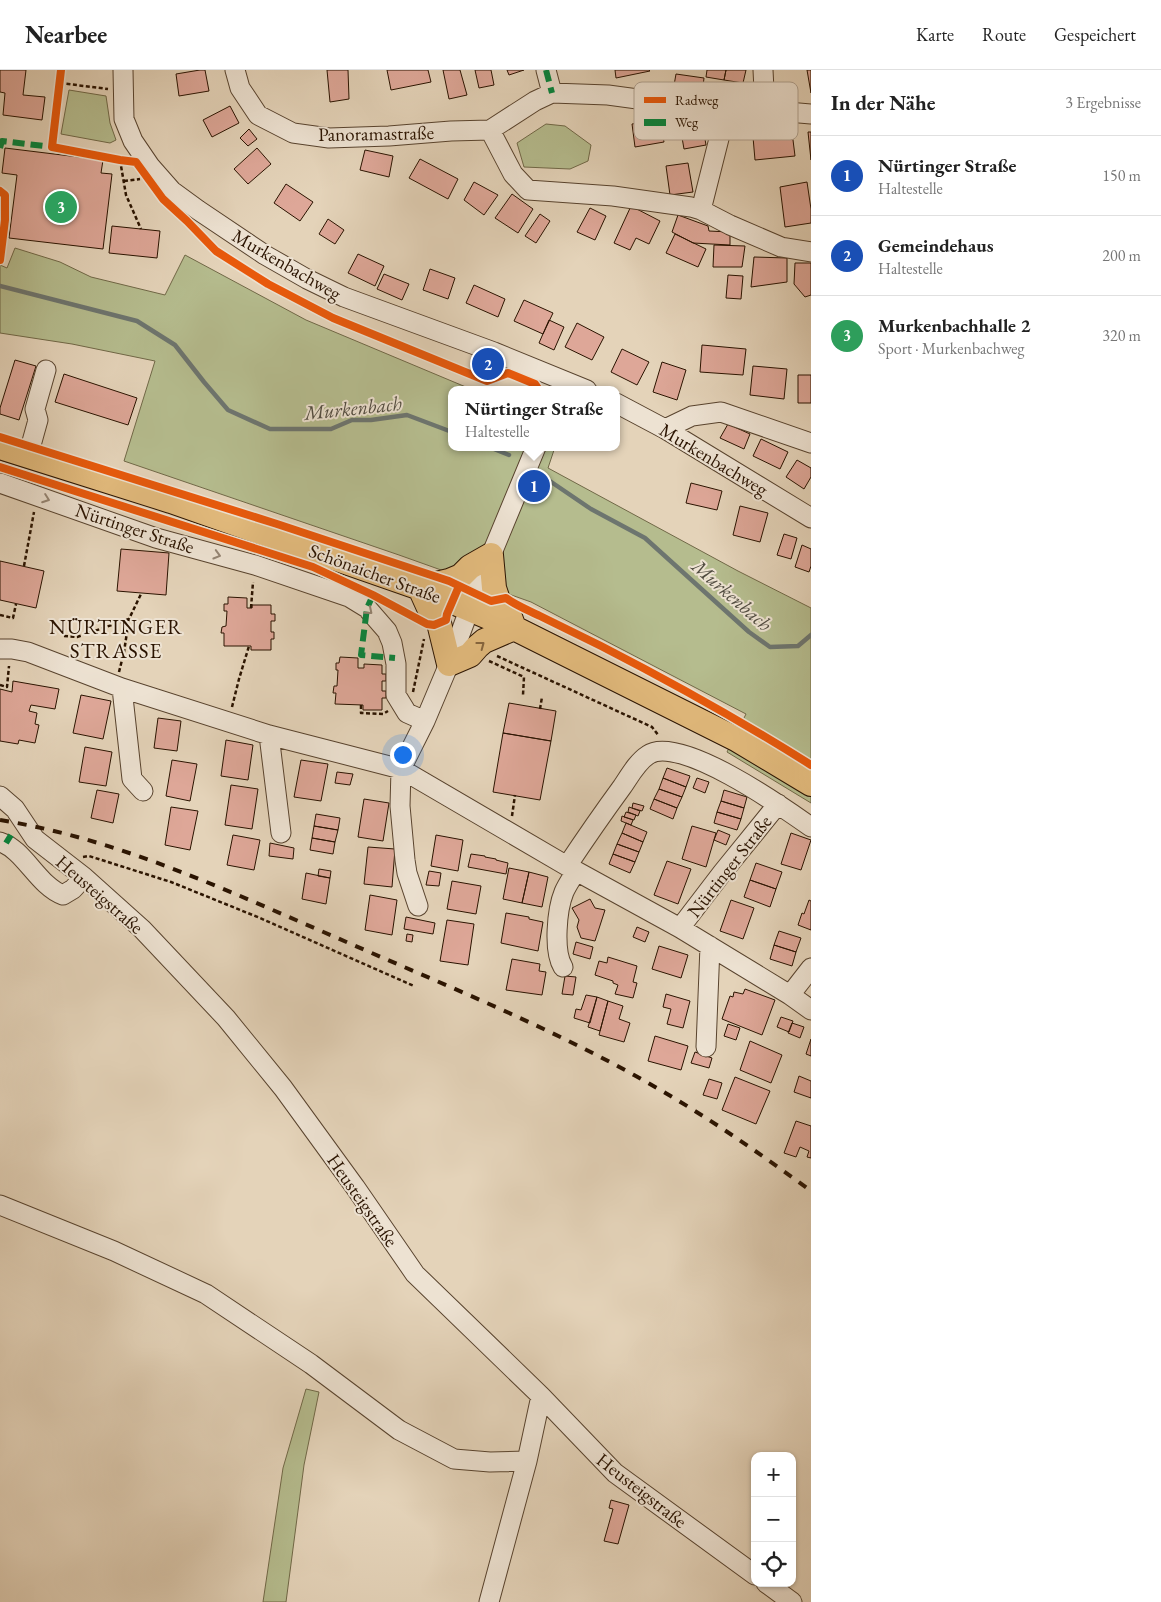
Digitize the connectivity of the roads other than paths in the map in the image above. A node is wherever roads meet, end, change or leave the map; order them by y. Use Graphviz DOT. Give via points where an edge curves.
graph roads {
  1 [pos="123,70"];
  2 [pos="235,70"];
  3 [pos="546,70"];
  4 [pos="552,93"];
  5 [pos="634,99"];
  6 [pos="798,113"];
  7 [pos="811,114"];
  8 [pos="490,130"];
  9 [pos="719,140"];
  10 [pos="701,210"];
  11 [pos="811,252"];
  12 [pos="46,370"];
  13 [pos="563,385"];
  14 [pos="620,405"];
  15 [pos="665,429"];
  16 [pos="811,443"];
  17 [pos="0,447"];
  18 [pos="534,451"];
  19 [pos="28,456"];
  20 [pos="0,484"];
  21 [pos="811,518"];
  22 [pos="491,554"];
  23 [pos="420,588"];
  24 [pos="469,609"];
  25 [pos="514,628"];
  26 [pos="0,648"];
  27 [pos="449,664"];
  28 [pos="119,687"];
  29 [pos="425,721"];
  30 [pos="269,735"];
  31 [pos="401,768"];
  32 [pos="811,784"];
  33 [pos="143,791"];
  34 [pos="0,796"];
  35 [pos="778,804"];
  36 [pos="811,827"];
  37 [pos="281,834"];
  38 [pos="0,842"];
  39 [pos="571,868"];
  40 [pos="84,877"];
  41 [pos="418,906"];
  42 [pos="680,928"];
  43 [pos="710,946"];
  44 [pos="563,967"];
  45 [pos="811,968"];
  46 [pos="790,995"];
  47 [pos="811,1010"];
  48 [pos="706,1047"];
  49 [pos="0,1205"];
  50 [pos="542,1396"];
  51 [pos="526,1461"];
  52 [pos="751,1572"];
  53 [pos="771,1587"];
  54 [pos="489,1602"];
  55 [pos="792,1602"];
  1 -- 13 [label="street, Murkenbachweg" via="124,119 133,140 150,166 172,190 198,210 253,247 344,297 494,352"];
  2 -- 8 [label="street, Panoramastraße" via="240,88 258,115 293,133 329,138"];
  3 -- 4 [label="street"];
  4 -- 5 [label="street"];
  4 -- 8 [label="street"];
  6 -- 7 [label="street"];
  8 -- 10 [label="street" via="513,174 528,190 613,196"];
  9 -- 10 [label="street"];
  10 -- 11 [label="street" via="781,247"];
  12 -- 19 [label="street" via="35,409 38,420"];
  14 -- 15 [label="street, Murkenbachweg"];
  15 -- 16 [label="street" via="692,416 721,412"];
  15 -- 21 [label="street, Murkenbachweg"];
  17 -- 19 [label="main road, Schönaicher Straße"];
  18 -- 22 [label="street"];
  19 -- 23 [label="main road, Schönaicher Straße" via="170,501"];
  20 -- 29 [label="street, Nürtinger Straße, one-way" via="156,538 255,565 348,597 367,608 387,630 396,664 396,696 404,708"];
  22 -- 23 [label="main road" via="461,576"];
  22 -- 24 [label="street"];
  22 -- 25 [label="main road" via="494,588"];
  23 -- 24 [label="main road, Schönaicher Straße"];
  23 -- 27 [label="main road" via="440,623"];
  24 -- 25 [label="main road, Schönaicher Straße"];
  24 -- 27 [label="street"];
  27 -- 25 [label="main road, one-way"];
  25 -- 32 [label="main road, Schönaicher Straße" via="736,739"];
  26 -- 28 [label="street, Nürtinger Straße" via="28,652"];
  27 -- 29 [label="street"];
  28 -- 30 [label="street, Nürtinger Straße"];
  28 -- 33 [label="street" via="132,779"];
  29 -- 31 [label="street"];
  30 -- 31 [label="street, Nürtinger Straße"];
  30 -- 37 [label="street"];
  31 -- 39 [label="street, Nürtinger Straße"];
  31 -- 41 [label="street" via="400,806 405,860"];
  34 -- 40 [label="street, Heusteigstraße" via="23,818 35,839"];
  35 -- 36 [label="street"];
  35 -- 39 [label="street" via="706,762 655,751 647,755 629,777"];
  35 -- 42 [label="street, Nürtinger Straße"];
  38 -- 40 [label="street" via="6,843 54,891 63,894"];
  39 -- 42 [label="street, Nürtinger Straße"];
  39 -- 44 [label="street" via="559,914 557,946"];
  40 -- 50 [label="street, Heusteigstraße" via="142,929 226,1018 283,1088 415,1274"];
  42 -- 43 [label="street, Nürtinger Straße"];
  43 -- 46 [label="street, Nürtinger Straße"];
  43 -- 48 [label="street, Nürtinger Straße"];
  45 -- 46 [label="street"];
  46 -- 47 [label="street, Nürtinger Straße"];
  49 -- 51 [label="street" via="114,1251 206,1294 311,1364 399,1430 454,1459"];
  50 -- 51 [label="street"];
  50 -- 52 [label="street, Heusteigstraße" via="615,1473"];
  51 -- 54 [label="street"];
  53 -- 55 [label="street"];
}
